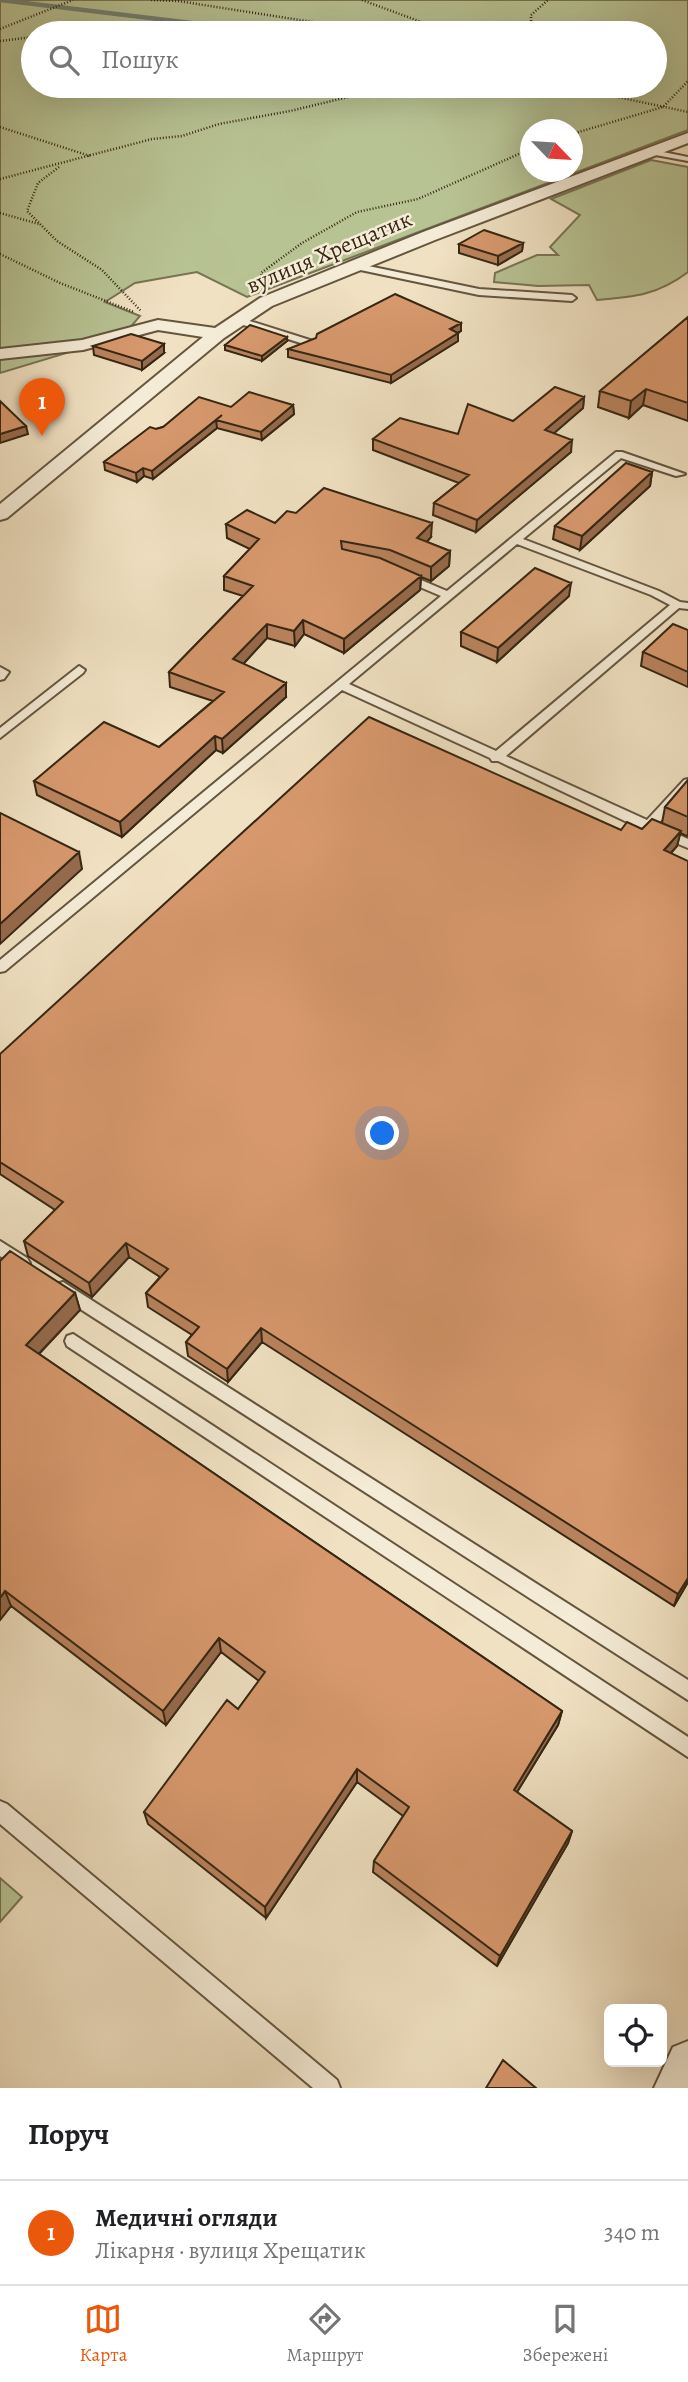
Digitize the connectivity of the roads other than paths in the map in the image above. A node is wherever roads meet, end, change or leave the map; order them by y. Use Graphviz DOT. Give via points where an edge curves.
graph roads {
  1 [pos="688,138"];
  2 [pos="653,152"];
  3 [pos="688,159"];
  4 [pos="354,266"];
  5 [pos="572,298"];
  6 [pos="237,320"];
  7 [pos="218,334"];
  8 [pos="310,343"];
  9 [pos="0,354"];
  10 [pos="680,474"];
  11 [pos="0,514"];
  12 [pos="516,540"];
  13 [pos="397,573"];
  14 [pos="448,595"];
  15 [pos="682,606"];
  16 [pos="79,670"];
  17 [pos="0,671"];
  18 [pos="0,676"];
  19 [pos="339,684"];
  20 [pos="0,734"];
  21 [pos="496,758"];
  22 [pos="688,783"];
  23 [pos="648,827"];
  24 [pos="687,847"];
  25 [pos="0,967"];
  26 [pos="0,1248"];
  27 [pos="72,1341"];
  28 [pos="688,1691"];
  29 [pos="688,1748"];
  30 [pos="0,1811"];
  31 [pos="688,2062"];
  32 [pos="329,2088"];
  33 [pos="675,2088"];
  1 -- 2 [label="street, вулиця Хрещатик"];
  2 -- 3 [label="lane"];
  2 -- 4 [label="street, вулиця Хрещатик"];
  4 -- 5 [label="lane" via="479,292"];
  4 -- 6 [label="street, вулиця Хрещатик" via="266,302"];
  6 -- 7 [label="street, вулиця Хрещатик"];
  6 -- 8 [label="lane"];
  7 -- 9 [label="street" via="158,325 83,345"];
  7 -- 11 [label="street, вулиця Хрещатик"];
  10 -- 12 [label="lane" via="619,454"];
  12 -- 14 [label="lane"];
  12 -- 15 [label="lane"];
  13 -- 14 [label="lane"];
  14 -- 19 [label="lane"];
  15 -- 21 [label="lane"];
  16 -- 20 [label="lane"];
  17 -- 18 [label="lane"];
  19 -- 21 [label="lane"];
  19 -- 25 [label="lane"];
  21 -- 23 [label="lane"];
  22 -- 23 [label="lane"];
  23 -- 24 [label="lane"];
  26 -- 28 [label="lane"];
  27 -- 29 [label="lane"];
  30 -- 32 [label="lane"];
  31 -- 33 [label="street"];
}
